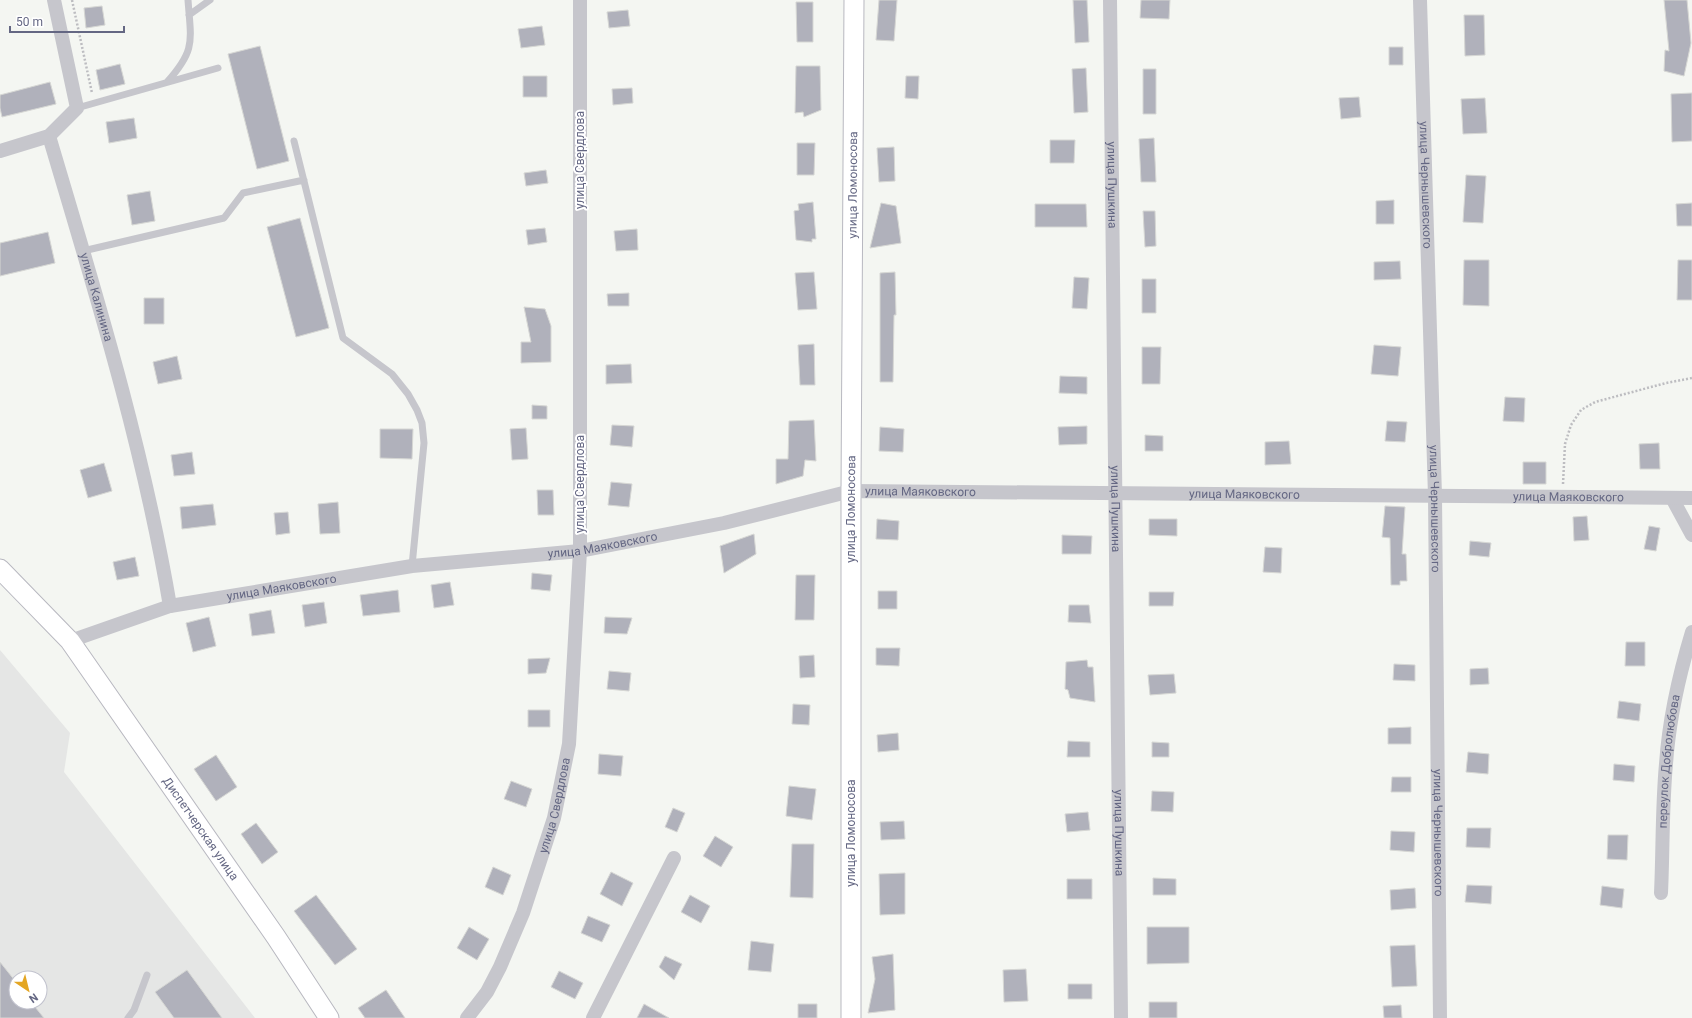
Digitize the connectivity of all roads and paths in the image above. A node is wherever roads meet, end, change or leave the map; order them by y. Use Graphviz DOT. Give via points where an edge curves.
graph roads {
  1 [pos="54,0"];
  2 [pos="72,0"];
  3 [pos="188,0"];
  4 [pos="210,0"];
  5 [pos="580,0"];
  6 [pos="854,0"];
  7 [pos="1110,0"];
  8 [pos="1420,0"];
  9 [pos="189,15"];
  10 [pos="218,68"];
  11 [pos="167,82"];
  12 [pos="94,103"];
  13 [pos="77,108"];
  14 [pos="48,136"];
  15 [pos="294,141"];
  16 [pos="0,151"];
  17 [pos="304,180"];
  18 [pos="83,251"];
  19 [pos="1692,378"];
  20 [pos="851,491"];
  21 [pos="1115,493"];
  22 [pos="1436,496"];
  23 [pos="1563,497"];
  24 [pos="1672,498"];
  25 [pos="1692,498"];
  26 [pos="1692,535"];
  27 [pos="580,551"];
  28 [pos="412,566"];
  29 [pos="0,569"];
  30 [pos="170,606"];
  31 [pos="1692,632"];
  32 [pos="70,641"];
  33 [pos="674,858"];
  34 [pos="1661,893"];
  35 [pos="147,976"];
  36 [pos="128,1018"];
  37 [pos="329,1018"];
  38 [pos="467,1018"];
  39 [pos="593,1018"];
  40 [pos="851,1018"];
  41 [pos="1121,1018"];
  42 [pos="1440,1018"];
  1 -- 13 [label="street"];
  2 -- 12 [label="path"];
  3 -- 9 [label="lane"];
  4 -- 9 [label="lane"];
  5 -- 27 [label="street, улица Свердлова"];
  6 -- 20 [label="street, улица Ломоносова"];
  7 -- 21 [label="street, улица Пушкина"];
  8 -- 22 [label="street, улица Чернышевского"];
  9 -- 11 [label="lane" via="191,41 187,56"];
  10 -- 11 [label="lane"];
  11 -- 12 [label="lane"];
  12 -- 13 [label="lane"];
  13 -- 14 [label="street"];
  14 -- 16 [label="street"];
  14 -- 18 [label="street, улица Калинина"];
  15 -- 17 [label="lane"];
  17 -- 18 [label="lane" via="243,193 224,218"];
  17 -- 28 [label="lane" via="344,338 392,374 418,410 422,423 424,443"];
  18 -- 30 [label="street, улица Калинина" via="130,419 160,549"];
  19 -- 23 [label="path" via="1595,402 1581,410 1571,425 1565,444"];
  20 -- 21 [label="street, улица Маяковского"];
  20 -- 27 [label="street, улица Маяковского" via="724,523"];
  20 -- 40 [label="street, улица Ломоносова"];
  21 -- 22 [label="street, улица Маяковского"];
  21 -- 41 [label="street, улица Пушкина"];
  22 -- 23 [label="street, улица Маяковского"];
  22 -- 42 [label="street, улица Чернышевского"];
  23 -- 24 [label="street, улица Маяковского"];
  24 -- 25 [label="street, улица Маяковского"];
  24 -- 26 [label="street"];
  27 -- 28 [label="street, улица Маяковского"];
  27 -- 38 [label="street, улица Свердлова" via="569,744 554,818 523,913 500,967 487,992"];
  28 -- 30 [label="street, улица Маяковского"];
  29 -- 32 [label="street, Диспетчерская улица"];
  30 -- 32 [label="street, улица Маяковского"];
  31 -- 34 [label="street, переулок Добролюбова" via="1676,696 1666,764"];
  32 -- 37 [label="street, Диспетчерская улица" via="276,937"];
  33 -- 39 [label="street"];
  35 -- 36 [label="lane" via="134,1010"];
}
